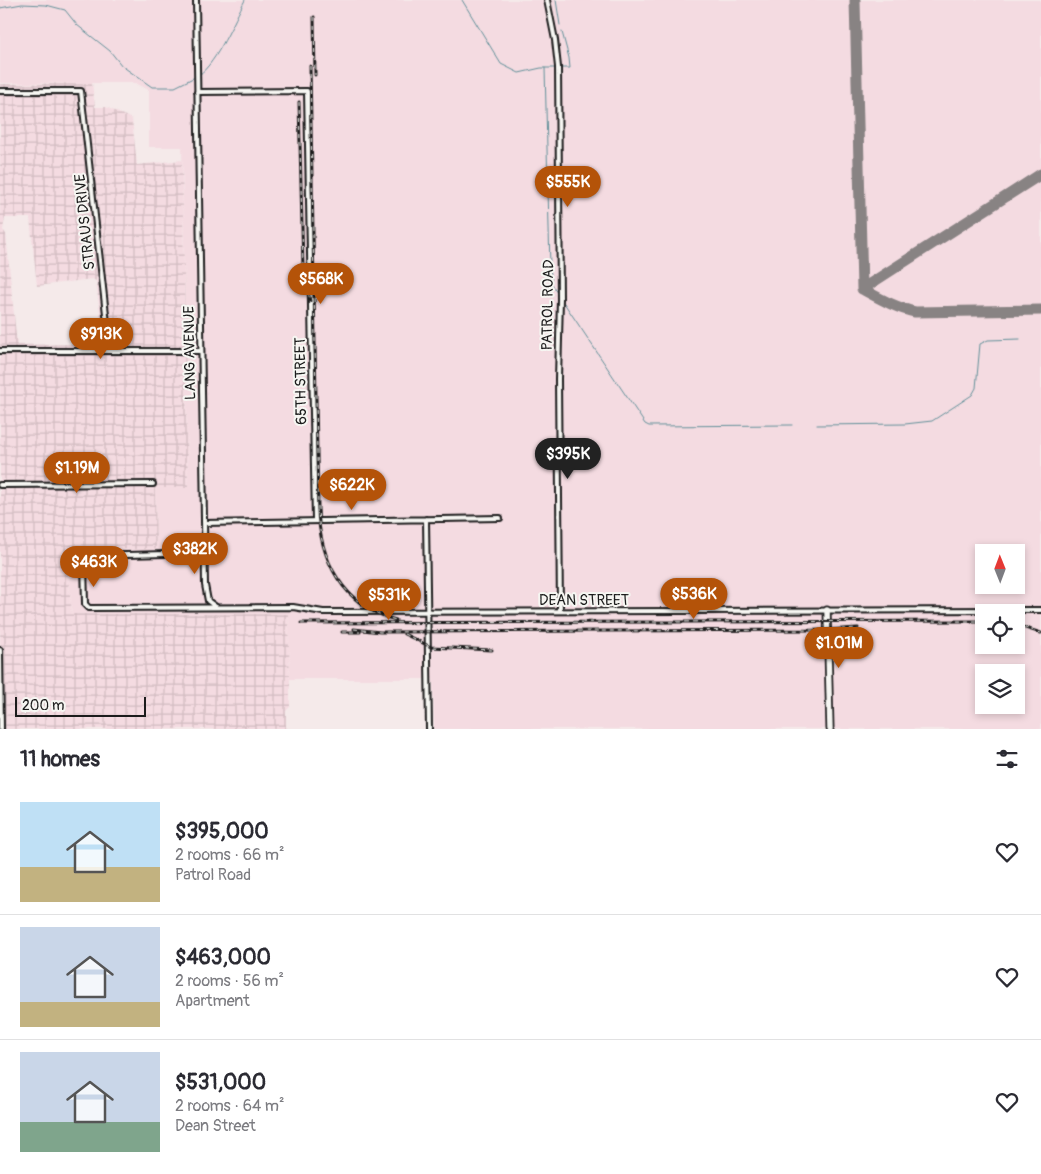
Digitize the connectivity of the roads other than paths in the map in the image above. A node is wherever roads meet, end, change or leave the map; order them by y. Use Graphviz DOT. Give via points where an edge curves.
graph roads {
  1 [pos="196,0"];
  2 [pos="547,0"];
  3 [pos="0,90"];
  4 [pos="197,92"];
  5 [pos="0,351"];
  6 [pos="109,351"];
  7 [pos="201,351"];
  8 [pos="0,484"];
  9 [pos="153,484"];
  10 [pos="500,518"];
  11 [pos="426,519"];
  12 [pos="315,521"];
  13 [pos="204,523"];
  14 [pos="204,554"];
  15 [pos="218,608"];
  16 [pos="827,610"];
  17 [pos="1041,610"];
  18 [pos="560,611"];
  19 [pos="427,612"];
  20 [pos="0,650"];
  21 [pos="1,729"];
  22 [pos="429,729"];
  23 [pos="830,729"];
  1 -- 4 [label="street, LANG AVENUE"];
  2 -- 18 [label="street, PATROL ROAD" via="558,67"];
  3 -- 6 [label="street, STRAUS DRIVE" via="81,91"];
  4 -- 7 [label="street, LANG AVENUE"];
  4 -- 12 [label="street, 65TH STREET" via="307,90"];
  5 -- 6 [label="street"];
  6 -- 7 [label="street"];
  7 -- 13 [label="street, LANG AVENUE"];
  8 -- 9 [label="street"];
  10 -- 11 [label="street"];
  11 -- 12 [label="street"];
  11 -- 19 [label="street"];
  12 -- 13 [label="street"];
  13 -- 14 [label="street, LANG AVENUE"];
  14 -- 15 [label="street, LANG AVENUE" via="206,596"];
  14 -- 15 [label="street, DEAN STREET" via="88,556 84,562 85,604 90,608"];
  15 -- 19 [label="street, DEAN STREET"];
  16 -- 17 [label="street, DEAN STREET"];
  16 -- 18 [label="street, DEAN STREET"];
  16 -- 23 [label="street"];
  18 -- 19 [label="street, DEAN STREET"];
  19 -- 22 [label="street"];
  20 -- 21 [label="street"];
}
